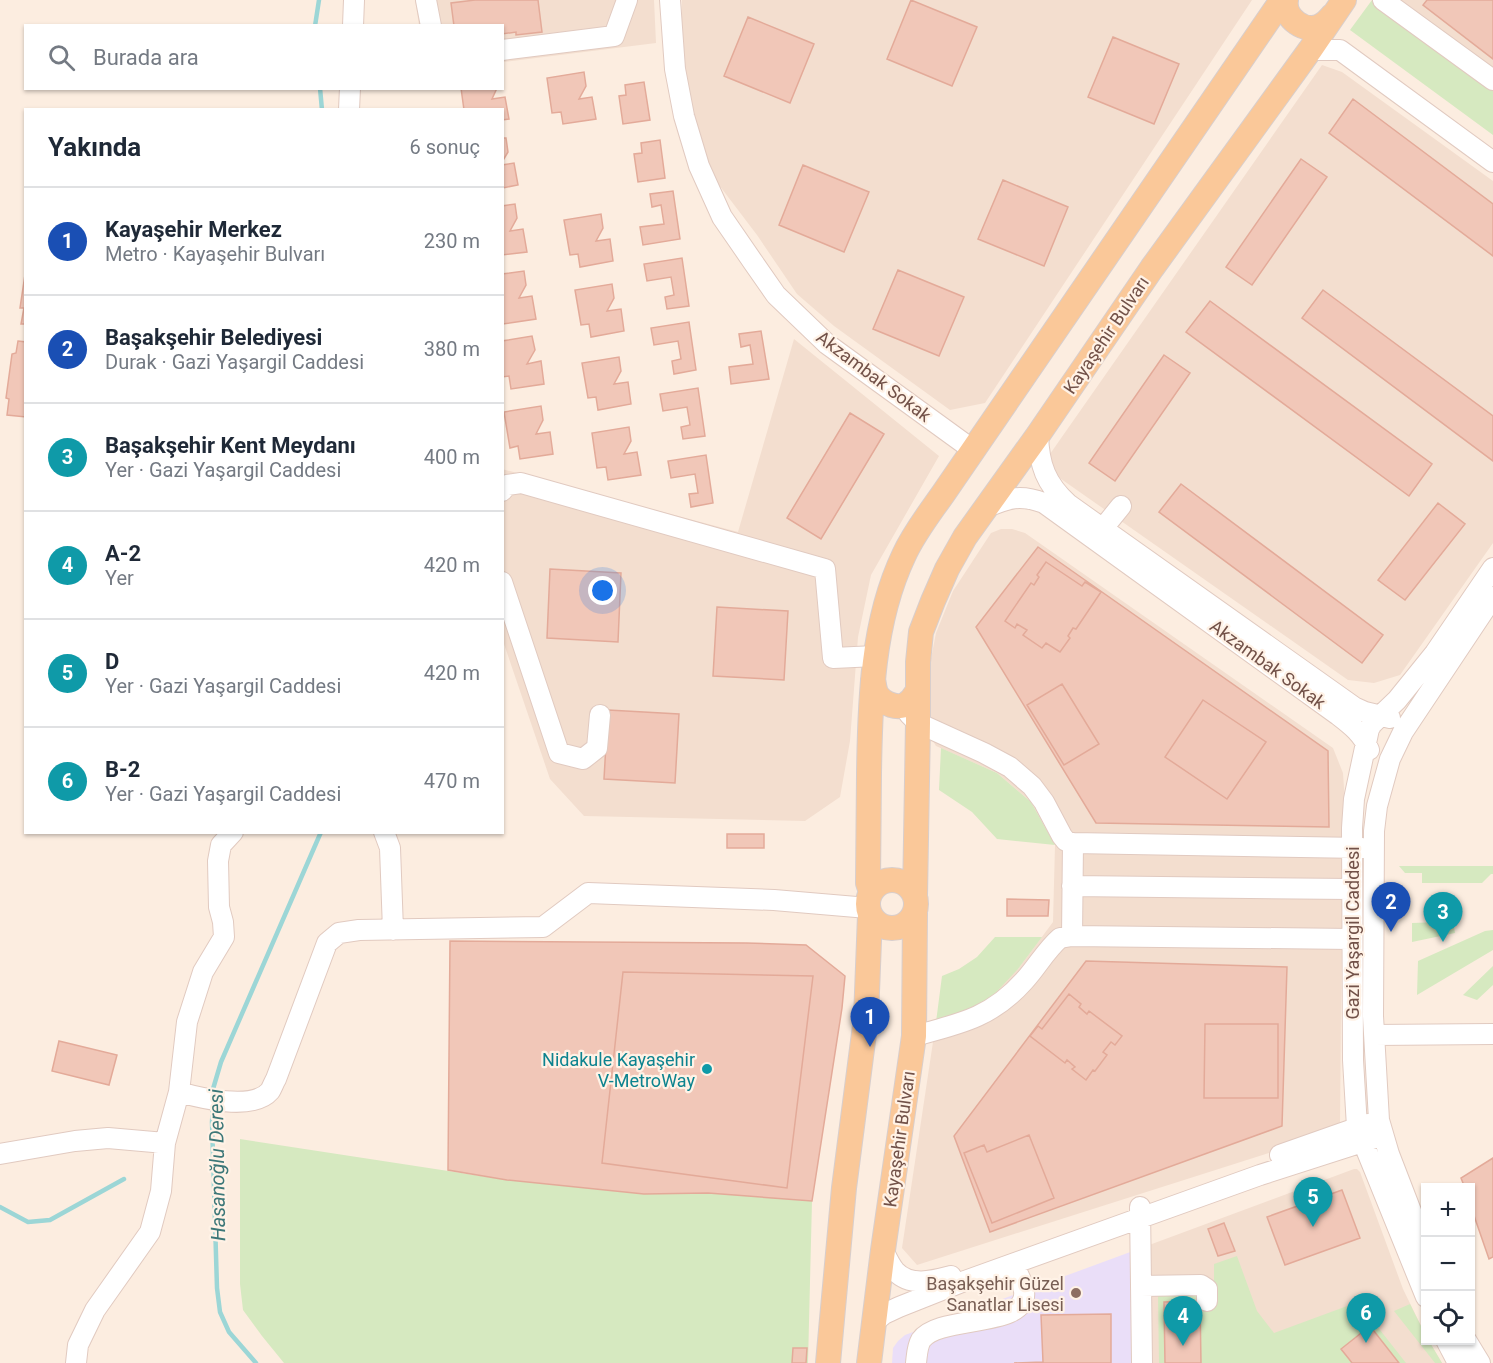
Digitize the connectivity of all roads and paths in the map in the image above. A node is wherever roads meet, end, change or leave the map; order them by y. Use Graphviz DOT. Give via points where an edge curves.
graph roads {
  1 [pos="354,0"];
  2 [pos="426,0"];
  3 [pos="627,0"];
  4 [pos="670,0"];
  5 [pos="1284,0"];
  6 [pos="1383,0"];
  7 [pos="1339,7"];
  8 [pos="353,24"];
  9 [pos="431,24"];
  10 [pos="504,50"];
  11 [pos="1310,50"];
  12 [pos="1493,80"];
  13 [pos="350,90"];
  14 [pos="349,108"];
  15 [pos="1493,162"];
  16 [pos="1038,435"];
  17 [pos="973,450"];
  18 [pos="504,489"];
  19 [pos="1121,507"];
  20 [pos="986,508"];
  21 [pos="1099,534"];
  22 [pos="1493,568"];
  23 [pos="504,588"];
  24 [pos="1493,597"];
  25 [pos="875,667"];
  26 [pos="909,698"];
  27 [pos="600,714"];
  28 [pos="1380,717"];
  29 [pos="918,723"];
  30 [pos="1403,732"];
  31 [pos="1365,741"];
  32 [pos="1390,759"];
  33 [pos="231,834"];
  34 [pos="385,834"];
  35 [pos="1073,843"];
  36 [pos="1351,847"];
  37 [pos="1374,848"];
  38 [pos="1072,886"];
  39 [pos="1351,890"];
  40 [pos="870,905"];
  41 [pos="915,906"];
  42 [pos="393,930"];
  43 [pos="1072,936"];
  44 [pos="1352,939"];
  45 [pos="1493,1034"];
  46 [pos="1374,1035"];
  47 [pos="914,1036"];
  48 [pos="179,1092"];
  49 [pos="1381,1128"];
  50 [pos="1360,1134"];
  51 [pos="165,1143"];
  52 [pos="0,1154"];
  53 [pos="1140,1212"];
  54 [pos="1421,1239"];
  55 [pos="882,1250"];
  56 [pos="1013,1264"];
  57 [pos="1141,1286"];
  58 [pos="1423,1291"];
  59 [pos="1207,1301"];
  60 [pos="873,1323"];
  61 [pos="1448,1345"];
  62 [pos="1469,1345"];
  63 [pos="76,1363"];
  64 [pos="828,1363"];
  65 [pos="869,1363"];
  66 [pos="916,1363"];
  67 [pos="1142,1363"];
  68 [pos="1458,1363"];
  69 [pos="1480,1363"];
  1 -- 8 [label="street"];
  2 -- 9 [label="street"];
  3 -- 10 [label="street" via="614,36"];
  4 -- 17 [label="street, Akzambak Sokak" via="675,69 684,116 699,166 734,235 777,295 827,344"];
  5 -- 7 [label="main road" via="1291,19 1305,28 1322,26"];
  5 -- 17 [label="main road"];
  6 -- 12 [label="street"];
  7 -- 11 [label="main road, Kayaşehir Bulvarı"];
  11 -- 15 [label="street" via="1340,50"];
  11 -- 16 [label="main road, Kayaşehir Bulvarı" via="1152,268"];
  13 -- 14 [label="street"];
  16 -- 20 [label="main road, Kayaşehir Bulvarı"];
  16 -- 21 [label="street, Akzambak Sokak" via="1043,470 1052,487"];
  17 -- 25 [label="main road" via="904,554 891,588"];
  18 -- 25 [label="street" via="521,483 825,569 833,657"];
  19 -- 21 [label="street"];
  20 -- 21 [label="street, Akzambak Sokak" via="1017,497 1033,499"];
  20 -- 26 [label="main road, Kayaşehir Bulvarı" via="965,537 933,601 921,632"];
  21 -- 28 [label="street, Akzambak Sokak" via="1354,707"];
  21 -- 31 [label="street, Akzambak Sokak" via="1338,714"];
  22 -- 28 [label="street" via="1435,653"];
  23 -- 27 [label="street" via="559,753 583,759 597,748"];
  24 -- 30 [label="street, Gazi Yaşargil Caddesi"];
  25 -- 26 [label="main road" via="875,691 879,697 893,705"];
  25 -- 40 [label="main road" via="870,717"];
  26 -- 29 [label="main road, Kayaşehir Bulvarı"];
  28 -- 30 [label="street, Akzambak Sokak" via="1395,720"];
  28 -- 31 [label="street" via="1372,724"];
  29 -- 35 [label="street" via="1010,767 1032,786 1062,836"];
  29 -- 41 [label="main road, Kayaşehir Bulvarı"];
  30 -- 32 [label="street, Gazi Yaşargil Caddesi"];
  31 -- 32 [label="street, Akzambak Sokak" via="1370,751"];
  31 -- 36 [label="street, Gazi Yaşargil Caddesi" via="1354,799"];
  32 -- 37 [label="street, Gazi Yaşargil Caddesi" via="1377,806"];
  33 -- 48 [label="street" via="221,845 218,861 224,937 202,972 187,1022"];
  34 -- 42 [label="street" via="390,848"];
  35 -- 36 [label="street"];
  35 -- 38 [label="street"];
  36 -- 37 [label="street"];
  36 -- 39 [label="street, Gazi Yaşargil Caddesi"];
  37 -- 46 [label="street, Gazi Yaşargil Caddesi"];
  38 -- 39 [label="street"];
  38 -- 43 [label="street"];
  39 -- 44 [label="street, Gazi Yaşargil Caddesi"];
  40 -- 41 [label="main road" via="875,922 889,929 910,921"];
  40 -- 41 [label="main road" via="877,885 892,880 908,885"];
  40 -- 42 [label="street" via="588,893 543,927"];
  40 -- 64 [label="main road" via="866,1018 844,1188"];
  41 -- 47 [label="main road, Kayaşehir Bulvarı"];
  42 -- 48 [label="street" via="339,933 327,943 270,1092 258,1099 234,1102"];
  43 -- 44 [label="street"];
  43 -- 47 [label="street" via="1057,940 1024,981 990,1011 958,1025"];
  44 -- 50 [label="street, Gazi Yaşargil Caddesi" via="1353,1060"];
  45 -- 46 [label="street"];
  46 -- 49 [label="street, Gazi Yaşargil Caddesi"];
  47 -- 55 [label="main road, Kayaşehir Bulvarı"];
  48 -- 51 [label="street"];
  49 -- 50 [label="street"];
  49 -- 54 [label="street, Gazi Yaşargil Caddesi"];
  50 -- 53 [label="street" via="1260,1175"];
  50 -- 58 [label="street, Gazi Yaşargil Caddesi"];
  51 -- 52 [label="street" via="108,1138"];
  51 -- 63 [label="street" via="161,1191 150,1232 95,1310 78,1345"];
  53 -- 55 [label="street" via="928,1282 904,1278"];
  53 -- 56 [label="street"];
  53 -- 57 [label="street"];
  55 -- 60 [label="main road, Kayaşehir Bulvarı"];
  56 -- 60 [label="street" via="899,1307"];
  56 -- 66 [label="street" via="1024,1292 1018,1309 952,1325 925,1336 920,1341"];
  57 -- 59 [label="street" via="1204,1286"];
  57 -- 67 [label="street"];
  60 -- 65 [label="main road, Kayaşehir Bulvarı"];
  61 -- 68 [label="street"];
  62 -- 69 [label="street"];
}
